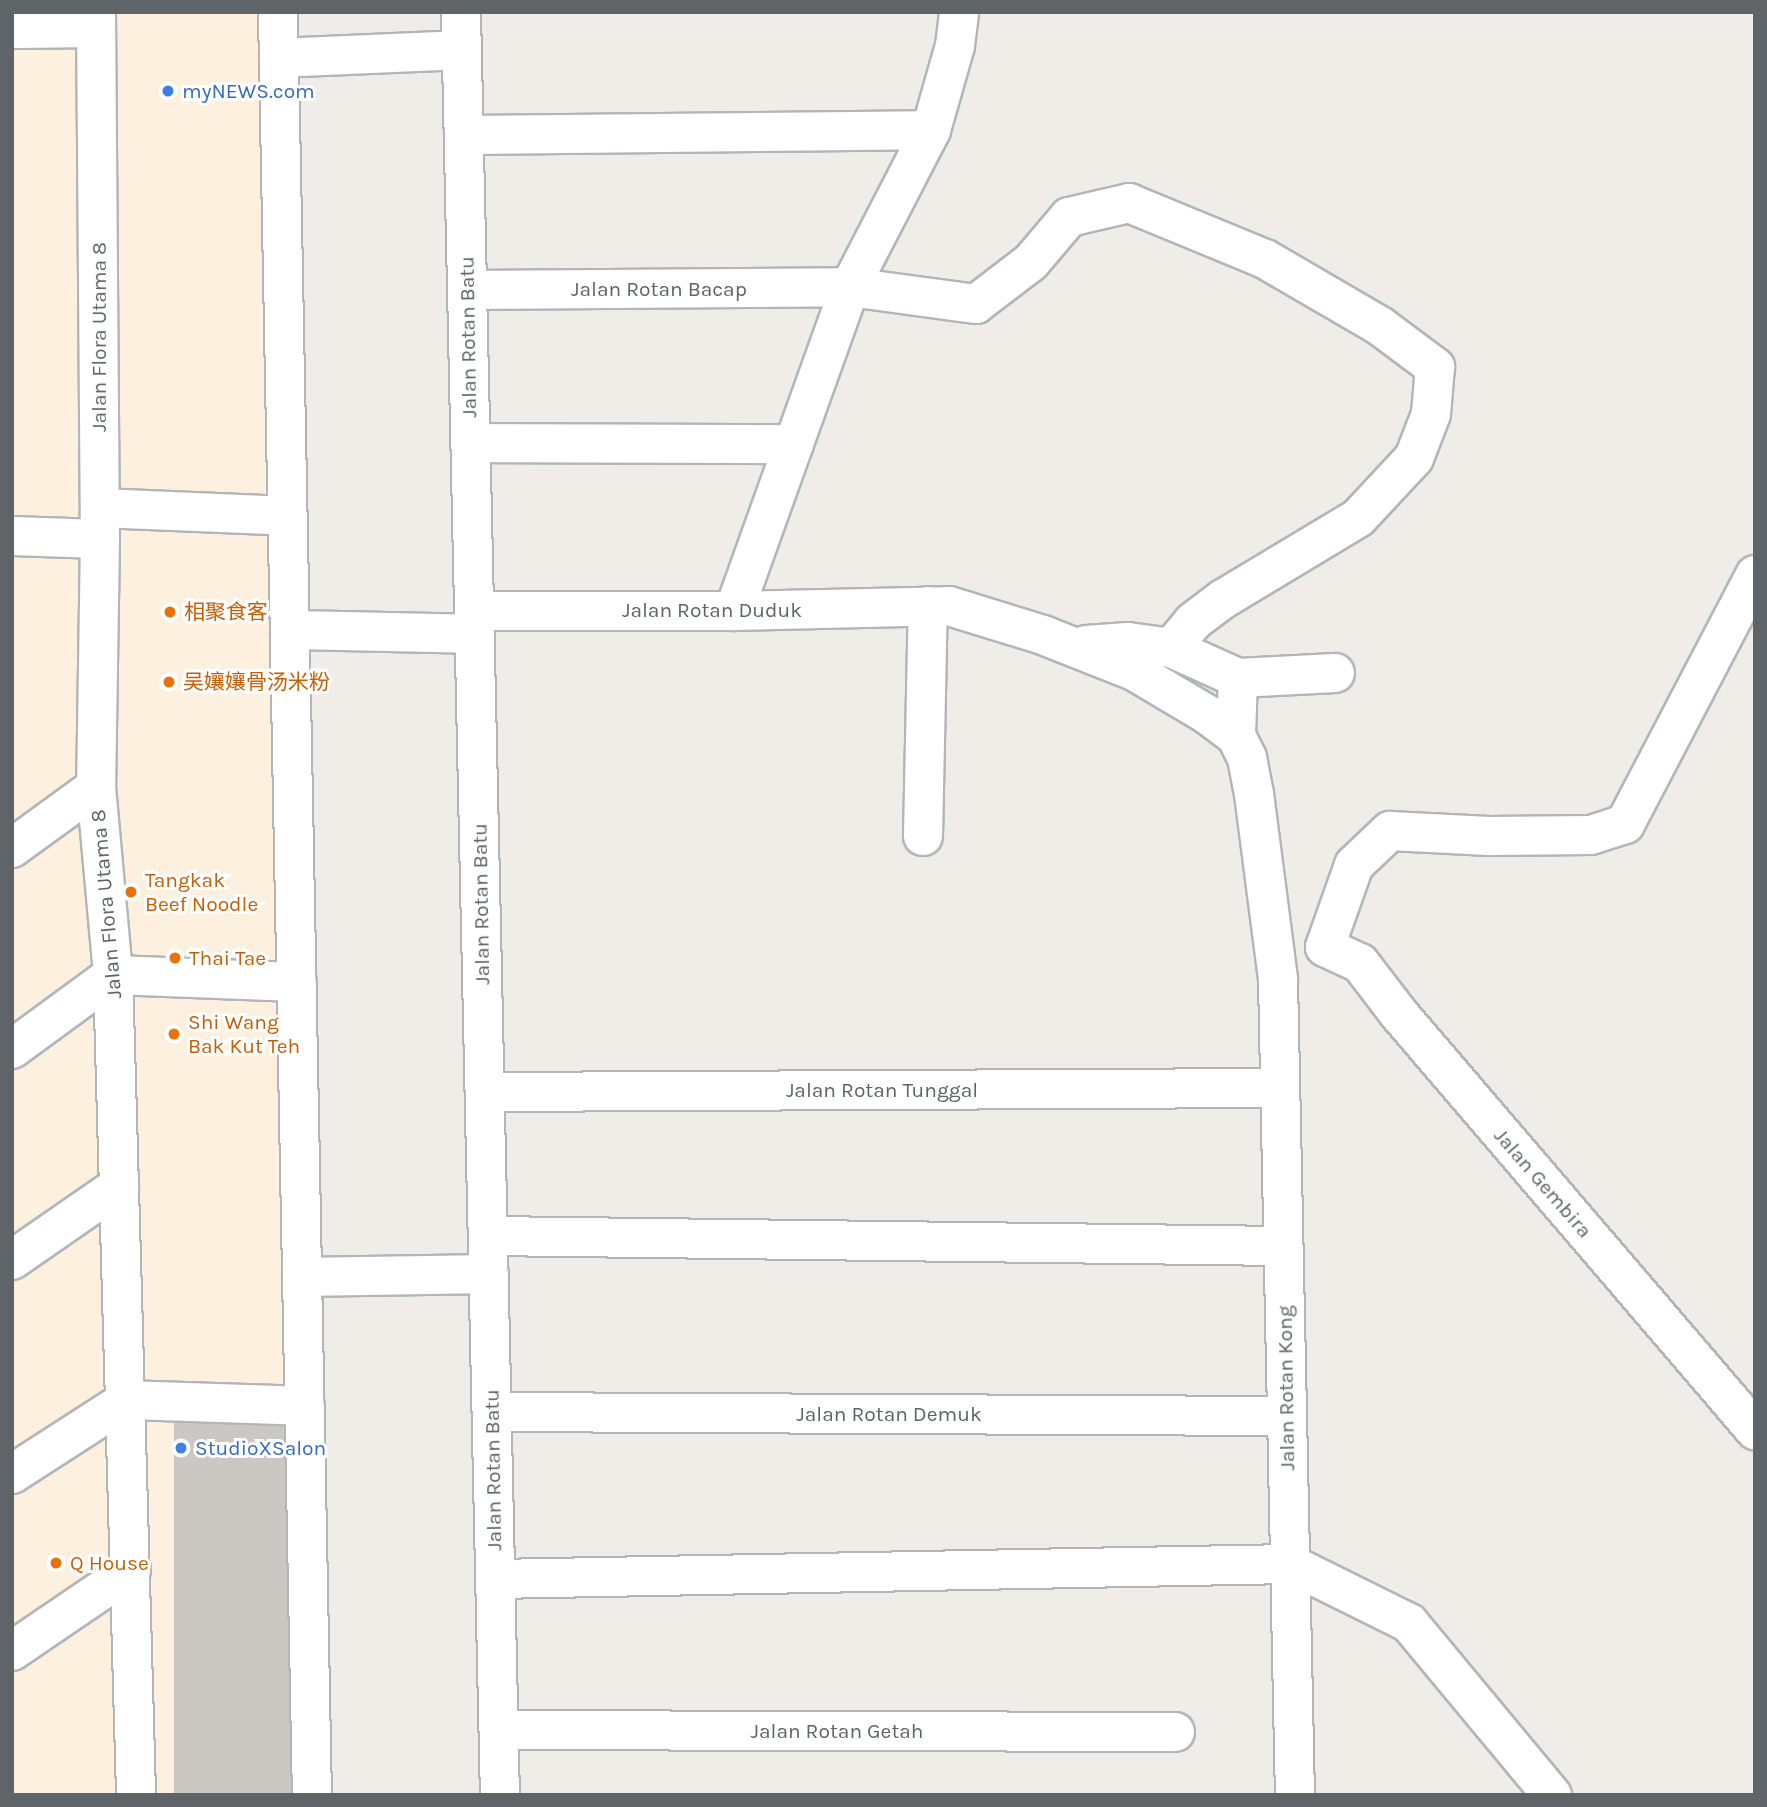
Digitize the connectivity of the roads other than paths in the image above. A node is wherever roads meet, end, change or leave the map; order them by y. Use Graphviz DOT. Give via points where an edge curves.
graph roads {
  1 [pos="278,12"];
  2 [pos="461,12"];
  3 [pos="959,12"];
  4 [pos="96,20"];
  5 [pos="12,29"];
  6 [pos="462,50"];
  7 [pos="279,58"];
  8 [pos="931,130"];
  9 [pos="464,135"];
  10 [pos="850,287"];
  11 [pos="467,290"];
  12 [pos="471,443"];
  13 [pos="794,444"];
  14 [pos="288,516"];
  15 [pos="100,523"];
  16 [pos="12,536"];
  17 [pos="1755,575"];
  18 [pos="938,606"];
  19 [pos="734,611"];
  20 [pos="475,623"];
  21 [pos="290,630"];
  22 [pos="1056,641"];
  23 [pos="1171,648"];
  24 [pos="1335,674"];
  25 [pos="1238,678"];
  26 [pos="1236,736"];
  27 [pos="96,787"];
  28 [pos="923,836"];
  29 [pos="12,848"];
  30 [pos="1325,947"];
  31 [pos="113,975"];
  32 [pos="1278,981"];
  33 [pos="297,982"];
  34 [pos="12,1049"];
  35 [pos="1280,1088"];
  36 [pos="485,1091"];
  37 [pos="119,1186"];
  38 [pos="488,1236"];
  39 [pos="1283,1246"];
  40 [pos="12,1259"];
  41 [pos="489,1274"];
  42 [pos="302,1277"];
  43 [pos="127,1399"];
  44 [pos="305,1406"];
  45 [pos="492,1412"];
  46 [pos="1287,1416"];
  47 [pos="1755,1430"];
  48 [pos="12,1474"];
  49 [pos="1290,1564"];
  50 [pos="131,1570"];
  51 [pos="495,1579"];
  52 [pos="12,1651"];
  53 [pos="499,1730"];
  54 [pos="1175,1732"];
  55 [pos="136,1795"];
  56 [pos="312,1795"];
  57 [pos="500,1795"];
  58 [pos="1294,1795"];
  59 [pos="1552,1795"];
  1 -- 7 [label="street"];
  2 -- 6 [label="street, Jalan Rotan Batu"];
  3 -- 8 [label="street" via="955,46"];
  4 -- 5 [label="street"];
  4 -- 15 [label="street, Jalan Flora Utama 8"];
  6 -- 7 [label="street"];
  6 -- 9 [label="street, Jalan Rotan Batu"];
  7 -- 14 [label="street"];
  8 -- 9 [label="street"];
  8 -- 10 [label="street"];
  9 -- 11 [label="street, Jalan Rotan Batu"];
  10 -- 11 [label="street, Jalan Rotan Bacap"];
  10 -- 13 [label="street"];
  10 -- 23 [label="street, Jalan Rotan Bacap" via="976,304 1031,262 1069,217 1129,203 1265,259 1380,326 1434,367 1431,414 1414,458 1358,518 1223,599 1193,622"];
  11 -- 12 [label="street, Jalan Rotan Batu"];
  12 -- 13 [label="street"];
  12 -- 20 [label="street, Jalan Rotan Batu"];
  13 -- 19 [label="street"];
  14 -- 15 [label="street"];
  14 -- 21 [label="street"];
  15 -- 16 [label="street"];
  15 -- 27 [label="street, Jalan Flora Utama 8"];
  17 -- 30 [label="street" via="1625,824 1591,835 1390,831 1354,865"];
  18 -- 19 [label="street, Jalan Rotan Duduk"];
  18 -- 22 [label="street, Jalan Rotan Duduk"];
  18 -- 28 [label="street"];
  19 -- 20 [label="street, Jalan Rotan Duduk"];
  20 -- 21 [label="street, Jalan Rotan Duduk"];
  20 -- 36 [label="street, Jalan Rotan Batu"];
  21 -- 33 [label="street"];
  22 -- 23 [label="street"];
  22 -- 26 [label="street, Jalan Rotan Duduk" via="1134,671"];
  23 -- 25 [label="street"];
  24 -- 25 [label="street"];
  25 -- 26 [label="street"];
  26 -- 32 [label="street, Jalan Rotan Kong" via="1247,758 1254,794"];
  27 -- 29 [label="street"];
  27 -- 31 [label="street, Jalan Flora Utama 8"];
  30 -- 32 [label="street" via="1297,956"];
  30 -- 47 [label="street, Jalan Gembira" via="1360,963"];
  31 -- 33 [label="street"];
  31 -- 34 [label="street"];
  31 -- 37 [label="street, Jalan Flora Utama 8"];
  32 -- 35 [label="street, Jalan Rotan Kong"];
  33 -- 42 [label="street"];
  35 -- 36 [label="street, Jalan Rotan Tunggal"];
  35 -- 39 [label="street, Jalan Rotan Kong"];
  36 -- 38 [label="street, Jalan Rotan Batu"];
  37 -- 40 [label="street"];
  37 -- 43 [label="street, Jalan Flora Utama 8"];
  38 -- 39 [label="street"];
  38 -- 41 [label="street, Jalan Rotan Batu"];
  39 -- 46 [label="street, Jalan Rotan Kong"];
  41 -- 42 [label="street"];
  41 -- 45 [label="street, Jalan Rotan Batu"];
  42 -- 44 [label="street"];
  43 -- 44 [label="street"];
  43 -- 48 [label="street"];
  43 -- 50 [label="street, Jalan Flora Utama 8"];
  44 -- 56 [label="street"];
  45 -- 46 [label="street, Jalan Rotan Demuk"];
  45 -- 51 [label="street, Jalan Rotan Batu"];
  46 -- 49 [label="street, Jalan Rotan Kong"];
  49 -- 51 [label="street"];
  49 -- 58 [label="street, Jalan Rotan Kong"];
  49 -- 59 [label="street" via="1409,1623"];
  50 -- 52 [label="street"];
  50 -- 55 [label="street, Jalan Flora Utama 8"];
  51 -- 53 [label="street, Jalan Rotan Batu"];
  53 -- 54 [label="street, Jalan Rotan Getah"];
  53 -- 57 [label="street, Jalan Rotan Batu"];
}
